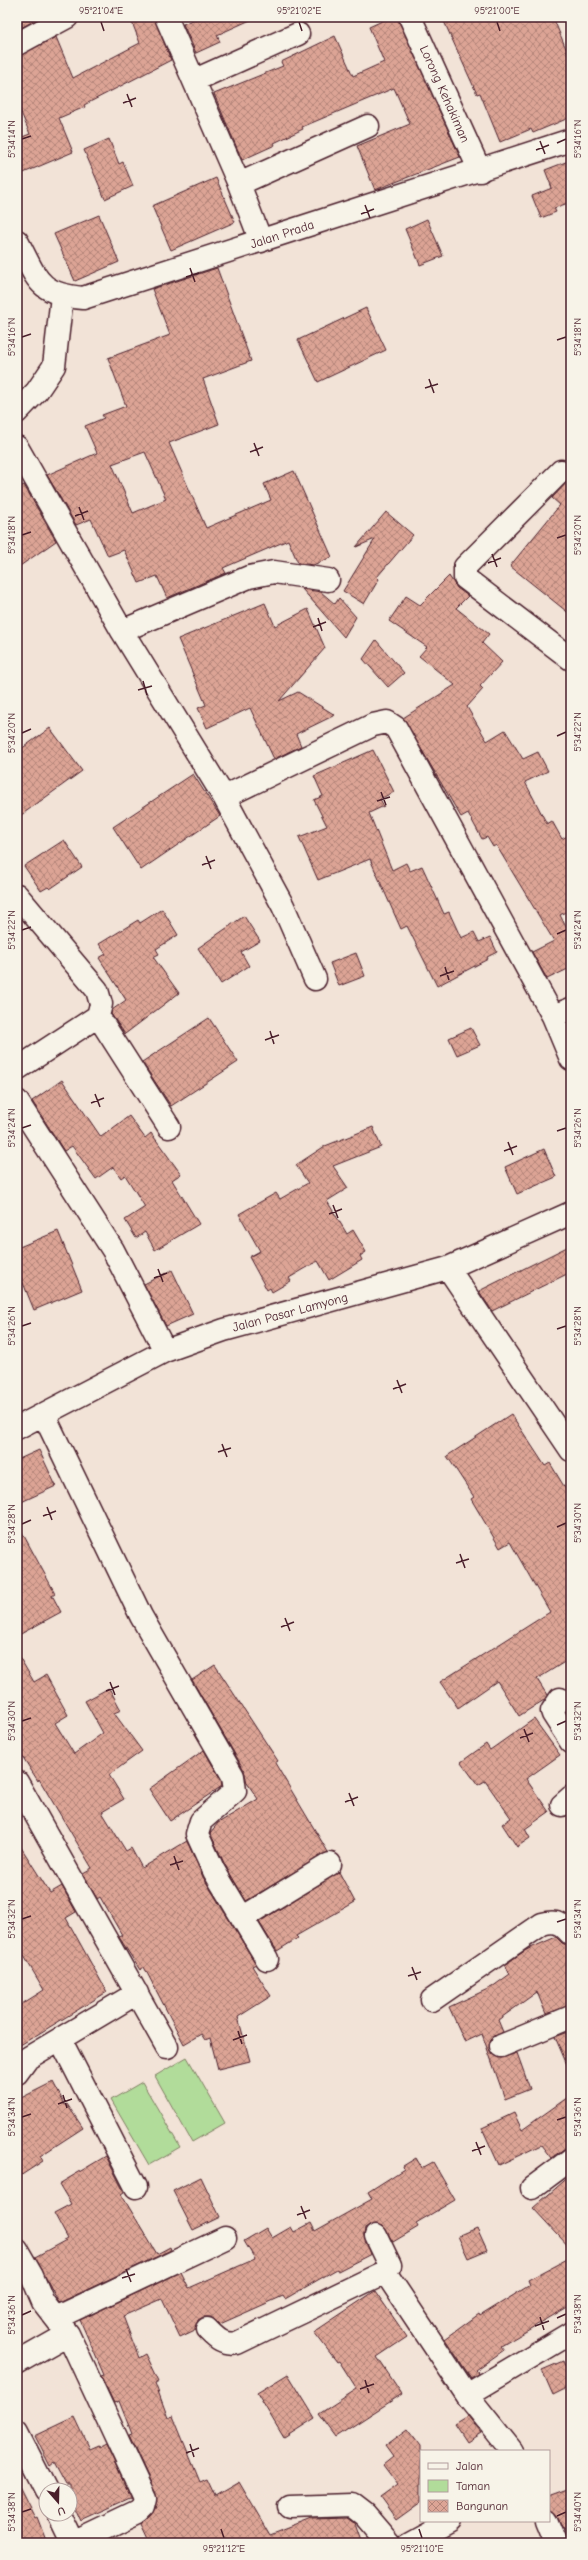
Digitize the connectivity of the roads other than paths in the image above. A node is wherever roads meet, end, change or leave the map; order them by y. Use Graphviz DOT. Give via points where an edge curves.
graph roads {
  1 [pos="67,17"];
  2 [pos="166,17"];
  3 [pos="410,17"];
  4 [pos="298,34"];
  5 [pos="17,44"];
  6 [pos="196,80"];
  7 [pos="368,126"];
  8 [pos="571,140"];
  9 [pos="480,171"];
  10 [pos="239,184"];
  11 [pos="17,241"];
  12 [pos="261,241"];
  13 [pos="62,296"];
  14 [pos="17,412"];
  15 [pos="17,447"];
  16 [pos="561,471"];
  17 [pos="328,580"];
  18 [pos="122,631"];
  19 [pos="571,659"];
  20 [pos="224,796"];
  21 [pos="17,895"];
  22 [pos="315,979"];
  23 [pos="562,1013"];
  24 [pos="98,1016"];
  25 [pos="571,1059"];
  26 [pos="17,1069"];
  27 [pos="17,1101"];
  28 [pos="169,1127"];
  29 [pos="571,1213"];
  30 [pos="448,1268"];
  31 [pos="165,1351"];
  32 [pos="44,1415"];
  33 [pos="17,1428"];
  34 [pos="571,1450"];
  35 [pos="567,1701"];
  36 [pos="571,1742"];
  37 [pos="17,1782"];
  38 [pos="330,1864"];
  39 [pos="242,1918"];
  40 [pos="571,1934"];
  41 [pos="267,1959"];
  42 [pos="137,1992"];
  43 [pos="432,2000"];
  44 [pos="571,2017"];
  45 [pos="60,2039"];
  46 [pos="501,2046"];
  47 [pos="166,2047"];
  48 [pos="17,2073"];
  49 [pos="571,2159"];
  50 [pos="136,2187"];
  51 [pos="532,2188"];
  52 [pos="376,2236"];
  53 [pos="225,2238"];
  54 [pos="17,2250"];
  55 [pos="385,2272"];
  56 [pos="62,2326"];
  57 [pos="208,2329"];
  58 [pos="570,2336"];
  59 [pos="17,2363"];
  60 [pos="467,2395"];
  61 [pos="17,2433"];
  62 [pos="511,2450"];
  63 [pos="42,2482"];
  64 [pos="290,2508"];
  65 [pos="63,2522"];
  66 [pos="447,2522"];
  67 [pos="546,2522"];
  68 [pos="73,2543"];
  69 [pos="389,2543"];
  70 [pos="409,2543"];
  71 [pos="555,2543"];
  1 -- 5 [label="street"];
  2 -- 6 [label="street"];
  3 -- 9 [label="street, Lorong Kehakiman"];
  4 -- 6 [label="street"];
  6 -- 10 [label="street"];
  7 -- 10 [label="street"];
  8 -- 9 [label="street, Jalan Prada"];
  9 -- 12 [label="street, Jalan Prada"];
  10 -- 12 [label="street"];
  11 -- 13 [label="street, Jalan Prada" via="41,286"];
  12 -- 13 [label="street, Jalan Prada" via="83,298"];
  13 -- 14 [label="street" via="54,366 38,391"];
  15 -- 18 [label="street"];
  16 -- 19 [label="street" via="465,567 465,578"];
  17 -- 18 [label="street" via="274,572 249,577"];
  18 -- 20 [label="street"];
  20 -- 22 [label="street" via="283,906"];
  20 -- 23 [label="street" via="373,725 387,722 396,728"];
  21 -- 24 [label="street" via="97,990 101,1004"];
  23 -- 25 [label="street"];
  24 -- 26 [label="street"];
  24 -- 28 [label="street"];
  27 -- 31 [label="street" via="113,1250"];
  29 -- 30 [label="street, Jalan Pasar Lamyong"];
  30 -- 31 [label="street, Jalan Pasar Lamyong" via="224,1330"];
  30 -- 34 [label="street"];
  31 -- 32 [label="street, Jalan Pasar Lamyong"];
  32 -- 33 [label="street, Jalan Pasar Lamyong"];
  32 -- 39 [label="street" via="141,1616 233,1776 235,1791 201,1821 197,1834 214,1871"];
  35 -- 36 [label="street" via="552,1711"];
  37 -- 42 [label="street"];
  38 -- 39 [label="street"];
  39 -- 41 [label="street"];
  40 -- 43 [label="street" via="562,1923 553,1921 542,1924"];
  42 -- 45 [label="street"];
  42 -- 47 [label="street"];
  44 -- 46 [label="street"];
  45 -- 48 [label="street" via="28,2058"];
  45 -- 50 [label="street"];
  49 -- 51 [label="street"];
  52 -- 55 [label="street" via="390,2265"];
  53 -- 56 [label="street"];
  54 -- 56 [label="street" via="43,2302"];
  55 -- 57 [label="street" via="237,2343 218,2340"];
  55 -- 60 [label="street"];
  56 -- 59 [label="street"];
  56 -- 68 [label="street" via="145,2499 143,2507 138,2512"];
  58 -- 60 [label="street"];
  60 -- 62 [label="street"];
  61 -- 63 [label="street"];
  64 -- 69 [label="street" via="352,2505 365,2515"];
  65 -- 68 [label="street"];
  66 -- 70 [label="street"];
  67 -- 71 [label="street"];
}
